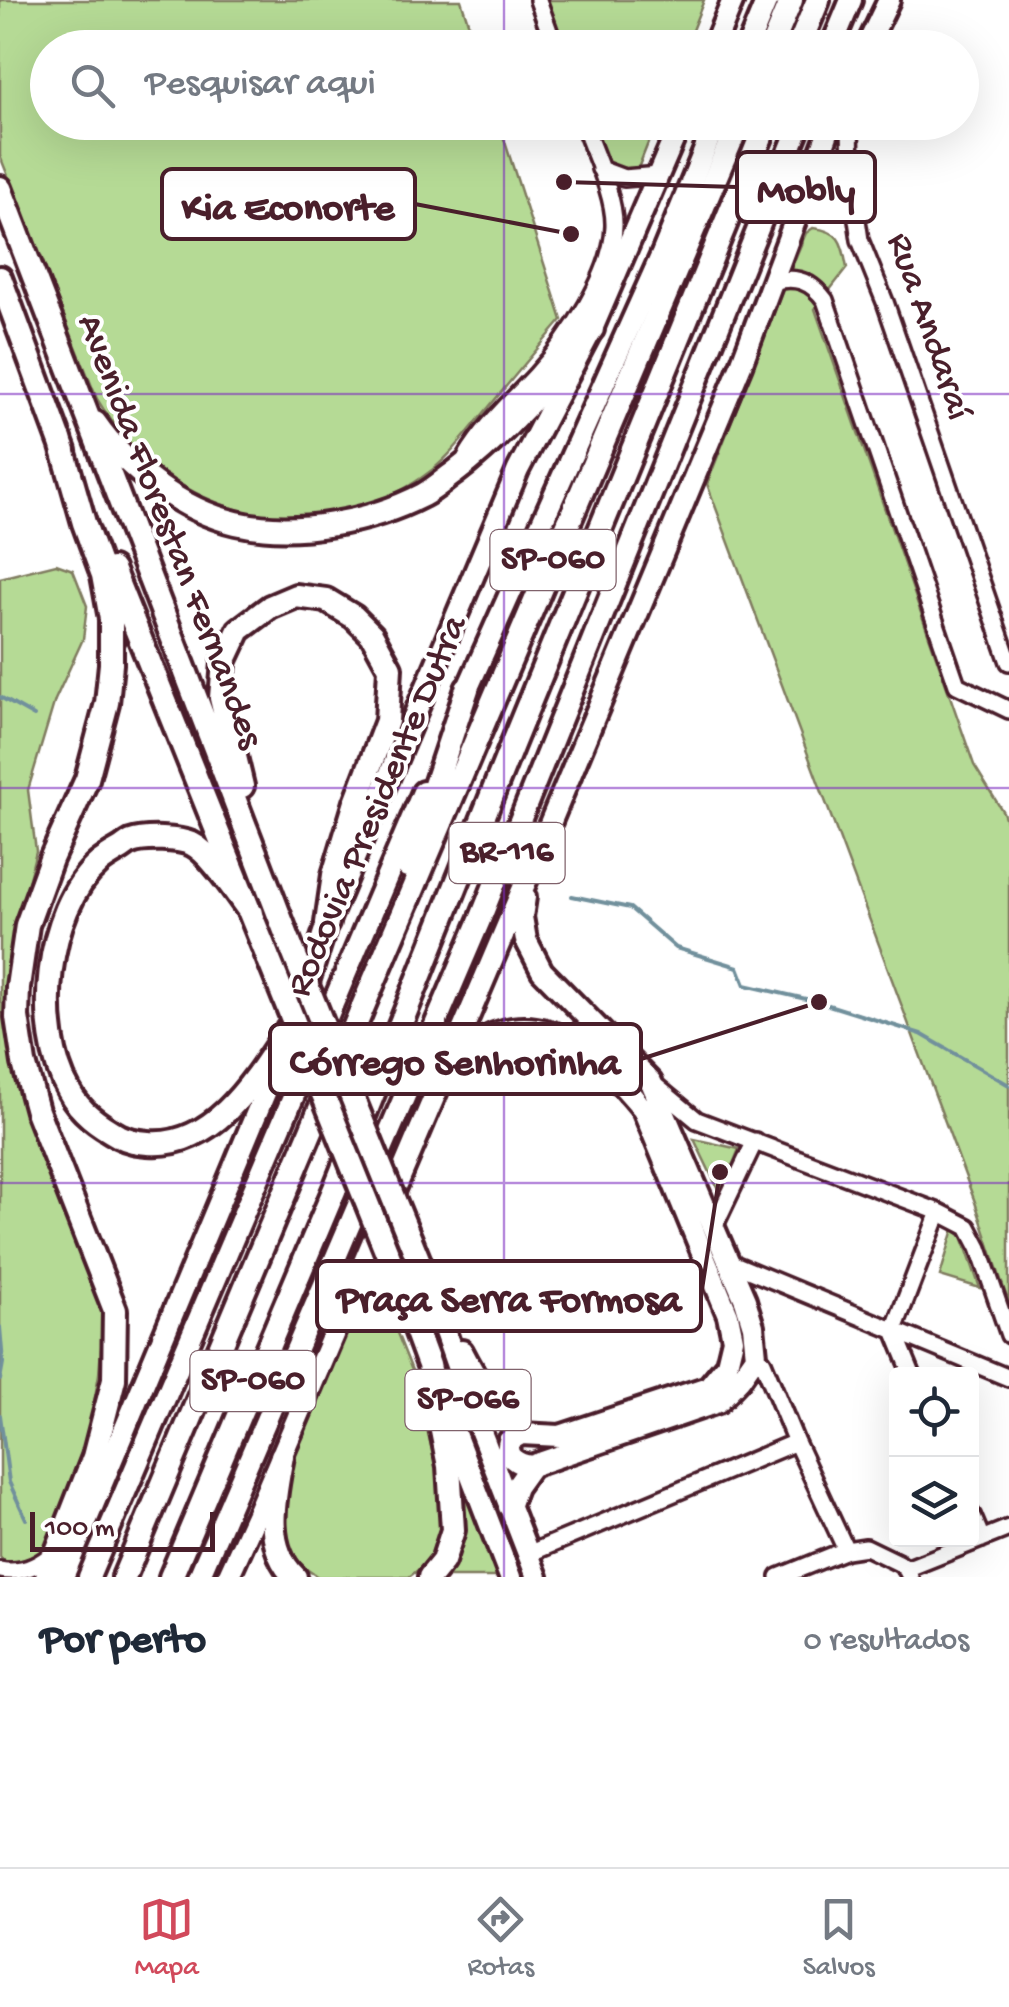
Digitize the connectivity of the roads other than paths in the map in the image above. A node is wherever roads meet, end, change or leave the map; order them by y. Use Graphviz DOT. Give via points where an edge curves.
graph roads {
  1 [pos="538,0"];
  2 [pos="733,0"];
  3 [pos="767,0"];
  4 [pos="791,0"];
  5 [pos="818,0"];
  6 [pos="851,0"];
  7 [pos="889,0"];
  8 [pos="549,30"];
  9 [pos="720,30"];
  10 [pos="754,30"];
  11 [pos="778,30"];
  12 [pos="806,30"];
  13 [pos="839,30"];
  14 [pos="875,30"];
  15 [pos="590,140"];
  16 [pos="673,140"];
  17 [pos="709,140"];
  18 [pos="731,140"];
  19 [pos="760,140"];
  20 [pos="794,140"];
  21 [pos="825,140"];
  22 [pos="850,140"];
  23 [pos="600,169"];
  24 [pos="658,175"];
  25 [pos="0,188"];
  26 [pos="0,278"];
  27 [pos="773,282"];
  28 [pos="592,329"];
  29 [pos="81,403"];
  30 [pos="60,439"];
  31 [pos="458,469"];
  32 [pos="1009,662"];
  33 [pos="467,689"];
  34 [pos="1009,710"];
  35 [pos="529,874"];
  36 [pos="272,900"];
  37 [pos="250,913"];
  38 [pos="327,924"];
  39 [pos="367,996"];
  40 [pos="297,1016"];
  41 [pos="446,1068"];
  42 [pos="651,1082"];
  43 [pos="755,1142"];
  44 [pos="940,1212"];
  45 [pos="714,1225"];
  46 [pos="729,1262"];
  47 [pos="431,1292"];
  48 [pos="894,1330"];
  49 [pos="1009,1336"];
  50 [pos="763,1362"];
  51 [pos="429,1366"];
  52 [pos="909,1367"];
  53 [pos="1009,1378"];
  54 [pos="521,1434"];
  55 [pos="796,1442"];
  56 [pos="282,1456"];
  57 [pos="531,1466"];
  58 [pos="509,1507"];
  59 [pos="1009,1528"];
  60 [pos="979,1532"];
  61 [pos="982,1539"];
  62 [pos="56,1549"];
  63 [pos="846,1550"];
  64 [pos="528,1554"];
  65 [pos="8,1573"];
  66 [pos="908,1573"];
  67 [pos="48,1577"];
  68 [pos="63,1577"];
  69 [pos="89,1577"];
  70 [pos="124,1577"];
  71 [pos="170,1577"];
  72 [pos="199,1577"];
  73 [pos="228,1577"];
  74 [pos="295,1577"];
  75 [pos="430,1577"];
  76 [pos="510,1577"];
  77 [pos="537,1577"];
  78 [pos="779,1577"];
  1 -- 8 [label="street"];
  2 -- 9 [label="main road"];
  3 -- 10 [label="main road"];
  4 -- 11 [label="highway"];
  5 -- 12 [label="highway"];
  6 -- 13 [label="main road"];
  7 -- 14 [label="main road"];
  15 -- 23 [label="street"];
  16 -- 24 [label="main road"];
  17 -- 33 [label="main road, Rodovia Presidente Dutra / BR-116"];
  18 -- 39 [label="highway, Rodovia Presidente Dutra / SP-060"];
  19 -- 71 [label="highway, SP-060" via="336,1186"];
  20 -- 72 [label="main road, BR-116" via="480,920"];
  21 -- 27 [label="main road"];
  22 -- 32 [label="street, Rua Andaraí" via="860,240"];
  23 -- 24 [label="street" via="624,178"];
  23 -- 31 [label="street" via="614,226 604,275 571,330"];
  24 -- 28 [label="main road"];
  25 -- 29 [label="highway, Avenida Florestan Fernandes"];
  26 -- 30 [label="highway, Avenida Florestan Fernandes"];
  27 -- 34 [label="street" via="802,281 824,300 957,685"];
  27 -- 35 [label="main road"];
  28 -- 31 [label="highway" via="526,408"];
  28 -- 38 [label="main road" via="518,470"];
  29 -- 31 [label="highway" via="131,465 197,510 237,524 283,528 362,520 425,494"];
  29 -- 36 [label="highway, Avenida Florestan Fernandes"];
  30 -- 37 [label="highway, Avenida Florestan Fernandes"];
  30 -- 62 [label="highway" via="103,575 111,664 87,779 27,925 17,1017 37,1112 115,1310 114,1378 94,1456"];
  33 -- 39 [label="highway"];
  33 -- 69 [label="main road, Rodovia Presidente Dutra / BR-116"];
  35 -- 41 [label="main road"];
  35 -- 42 [label="main road" via="522,917 542,971"];
  36 -- 38 [label="highway" via="220,698 224,662 239,630 296,596 326,600 354,617 390,668 387,721 334,875"];
  36 -- 47 [label="highway, SP-066, bridge"];
  37 -- 40 [label="highway" via="193,844 133,841 98,864 60,925 50,968 48,1011 69,1092 94,1122 128,1141 167,1144 197,1134 249,1086"];
  37 -- 51 [label="highway, SP-066, bridge"];
  38 -- 40 [label="main road"];
  39 -- 70 [label="highway, Rodovia Presidente Dutra / SP-060"];
  40 -- 68 [label="main road"];
  41 -- 54 [label="main road" via="487,1037 521,1027 552,1031 579,1046 627,1089 643,1110 733,1339 727,1364 708,1387 560,1436"];
  41 -- 56 [label="main road"];
  42 -- 43 [label="street" via="697,1120"];
  42 -- 45 [label="main road"];
  43 -- 44 [label="street"];
  43 -- 45 [label="street"];
  44 -- 48 [label="street"];
  44 -- 49 [label="street" via="968,1227"];
  45 -- 46 [label="main road"];
  46 -- 48 [label="street"];
  46 -- 57 [label="main road" via="749,1313 756,1356 718,1402"];
  47 -- 54 [label="main road" via="480,1385"];
  47 -- 58 [label="main road, SP-066"];
  48 -- 52 [label="street"];
  48 -- 53 [label="street"];
  50 -- 55 [label="street"];
  51 -- 75 [label="highway" via="453,1512 449,1546"];
  51 -- 76 [label="main road, SP-066"];
  54 -- 57 [label="main road" via="510,1440 509,1455"];
  55 -- 63 [label="street"];
  55 -- 64 [label="street"];
  56 -- 73 [label="main road"];
  56 -- 74 [label="highway" via="275,1540"];
  57 -- 58 [label="main road"];
  58 -- 64 [label="main road, SP-066"];
  59 -- 61 [label="street"];
  60 -- 61 [label="street"];
  61 -- 66 [label="street"];
  62 -- 65 [label="street"];
  62 -- 67 [label="highway"];
  63 -- 66 [label="street" via="866,1547"];
  63 -- 78 [label="street"];
  64 -- 77 [label="main road, SP-066"];
}
